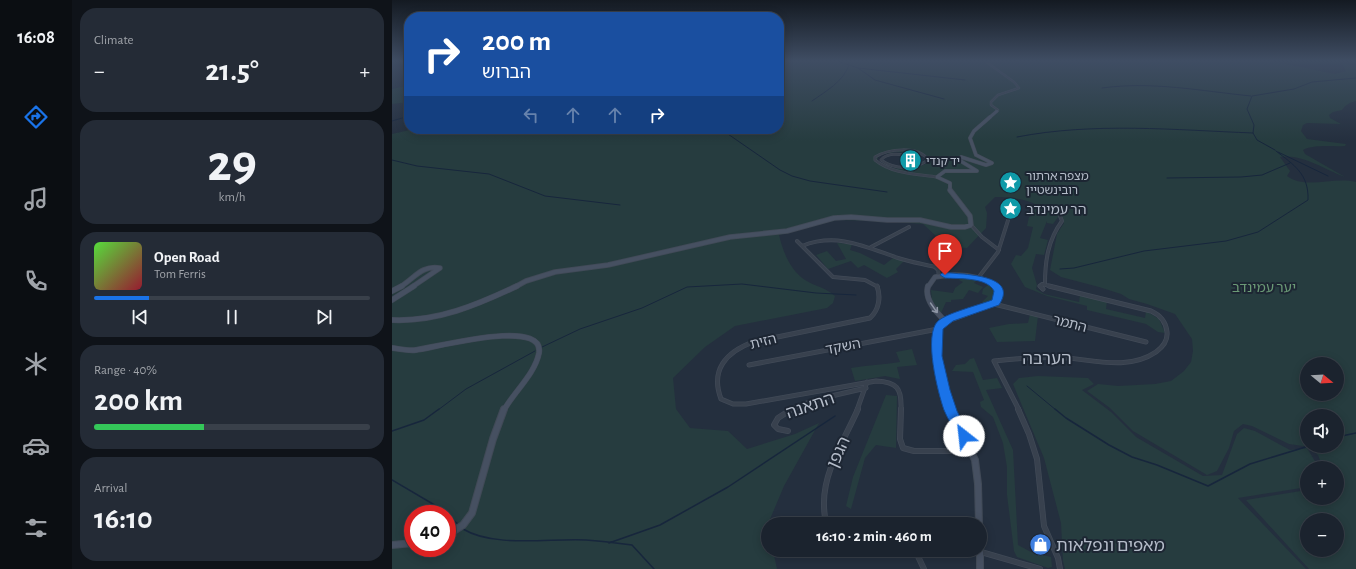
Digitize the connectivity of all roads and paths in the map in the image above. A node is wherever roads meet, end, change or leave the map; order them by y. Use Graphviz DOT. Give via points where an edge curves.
graph roads {
  1 [pos="1019,88"];
  2 [pos="997,111"];
  3 [pos="913,156"];
  4 [pos="937,177"];
  5 [pos="1010,214"];
  6 [pos="1060,216"];
  7 [pos="971,225"];
  8 [pos="909,227"];
  9 [pos="797,241"];
  10 [pos="802,246"];
  11 [pos="870,247"];
  12 [pos="999,250"];
  13 [pos="939,276"];
  14 [pos="978,278"];
  15 [pos="1046,284"];
  16 [pos="1043,289"];
  17 [pos="392,290"];
  18 [pos="392,300"];
  19 [pos="994,304"];
  20 [pos="392,320"];
  21 [pos="945,321"];
  22 [pos="938,329"];
  23 [pos="1146,342"];
  24 [pos="392,348"];
  25 [pos="749,365"];
  26 [pos="867,382"];
  27 [pos="866,388"];
  28 [pos="788,431"];
  29 [pos="972,451"];
  30 [pos="824,517"];
  31 [pos="980,517"];
  32 [pos="456,529"];
  33 [pos="404,544"];
  34 [pos="392,545"];
  35 [pos="987,554"];
  36 [pos="919,557"];
  37 [pos="980,557"];
  38 [pos="924,569"];
  39 [pos="980,569"];
  40 [pos="1040,569"];
  41 [pos="1060,569"];
  1 -- 2 [label="street" via="996,97 991,102"];
  2 -- 4 [label="main road" via="974,131 970,138 976,154 992,164 981,164 961,157 961,162 977,171 945,171"];
  3 -- 4 [label="street" via="892,154 884,156 881,160 890,165 906,167 917,166 928,160 922,154 900,151 881,153 875,160 895,170"];
  4 -- 7 [label="main road" via="950,183 950,192 970,216"];
  5 -- 5 [label="street" via="1017,210 1017,207 1007,207"];
  5 -- 12 [label="street"];
  6 -- 15 [label="street" via="1062,220 1054,229 1045,262"];
  7 -- 12 [label="street"];
  7 -- 20 [label="main road" via="951,227 913,219 834,218 787,231 730,237 608,265 555,272 526,281 457,312 411,321"];
  8 -- 11 [label="street"];
  9 -- 10 [label="street, הזית"];
  10 -- 11 [label="street" via="811,242 827,241 853,242"];
  10 -- 26 [label="street, הזית" via="833,277 866,280 877,285 880,293 876,313 870,318 742,346 720,365 717,378 719,396 727,402 746,404"];
  11 -- 13 [label="street" via="900,259 935,267"];
  12 -- 14 [label="street"];
  13 -- 14 [label="main road"];
  13 -- 21 [label="main road, one-way" via="930,282 927,294 931,305"];
  14 -- 19 [label="main road" via="998,287 998,299"];
  15 -- 16 [label="street" via="1041,285"];
  15 -- 41 [label="street, הערבה" via="1148,309 1162,319 1168,334 1166,342 1157,352 1127,362 1053,357 994,361 1032,443 1038,469 1044,527"];
  17 -- 18 [label="main road" via="412,279 420,270 427,267 440,268"];
  19 -- 21 [label="main road"];
  19 -- 23 [label="street, התמר"];
  21 -- 22 [label="main road"];
  22 -- 25 [label="street, השקד"];
  22 -- 29 [label="main road" via="937,356 945,394 952,415"];
  24 -- 32 [label="main road" via="414,350 515,334 532,338 538,341 540,346 539,357 505,408 470,516"];
  26 -- 27 [label="street, הגפן"];
  26 -- 29 [label="street" via="887,380 898,388 901,406 900,437 903,448 914,451"];
  27 -- 28 [label="street, התאנה" via="786,411 778,416 774,425 778,429"];
  27 -- 30 [label="street, הגפן" via="864,398 828,476 822,507"];
  29 -- 31 [label="main road" via="977,471"];
  33 -- 34 [label="main road"];
  35 -- 40 [label="street"];
  36 -- 38 [label="street"];
  37 -- 39 [label="main road"];
}
